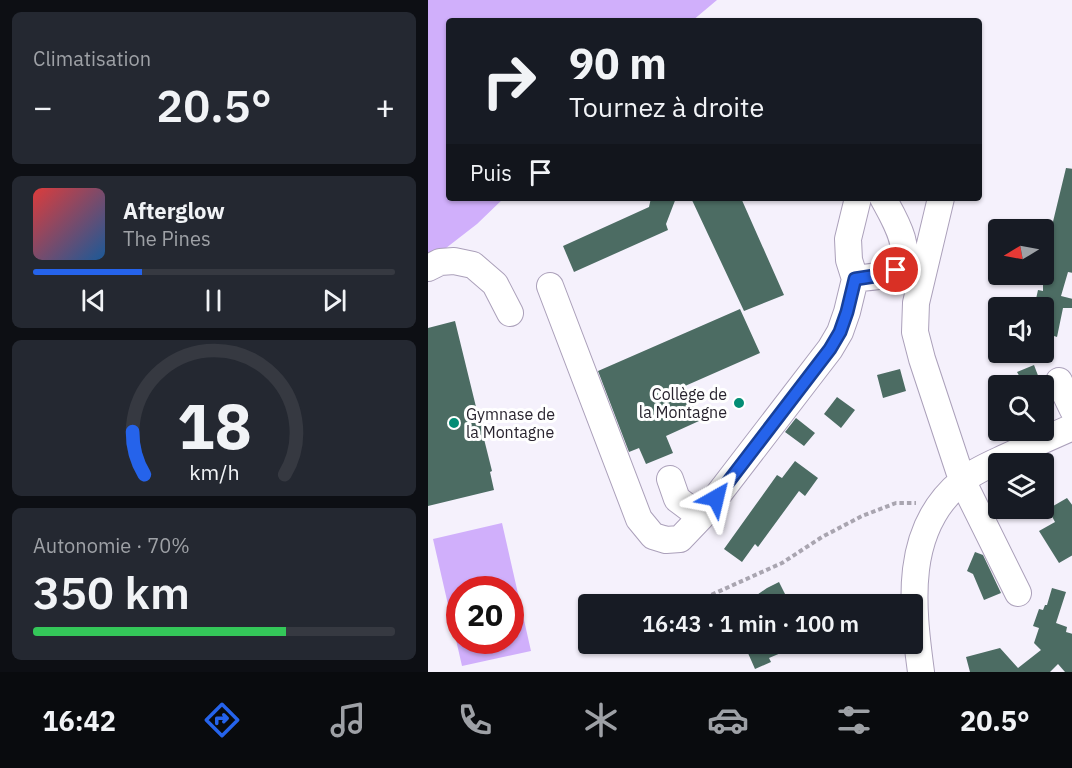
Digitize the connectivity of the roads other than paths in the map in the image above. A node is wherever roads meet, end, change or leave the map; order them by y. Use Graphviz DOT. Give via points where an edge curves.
graph roads {
  1 [pos="857,201"];
  2 [pos="884,201"];
  3 [pos="940,201"];
  4 [pos="428,268"];
  5 [pos="855,279"];
  6 [pos="550,286"];
  7 [pos="510,313"];
  8 [pos="1059,381"];
  9 [pos="1073,410"];
  10 [pos="1073,427"];
  11 [pos="670,479"];
  12 [pos="962,480"];
  13 [pos="701,517"];
  14 [pos="1018,593"];
  15 [pos="921,672"];
  1 -- 5 [label="street" via="848,239"];
  2 -- 5 [label="street" via="901,235 902,261 896,270"];
  3 -- 12 [label="street" via="916,303 915,332"];
  4 -- 7 [label="street" via="454,261 473,265 496,284"];
  5 -- 13 [label="street" via="844,322 830,349"];
  6 -- 13 [label="street" via="639,519 653,536 666,540 680,539"];
  8 -- 9 [label="street"];
  10 -- 12 [label="street"];
  11 -- 13 [label="street" via="677,499"];
  12 -- 14 [label="street"];
  12 -- 15 [label="street" via="937,505 924,532 916,565 916,631"];
}
